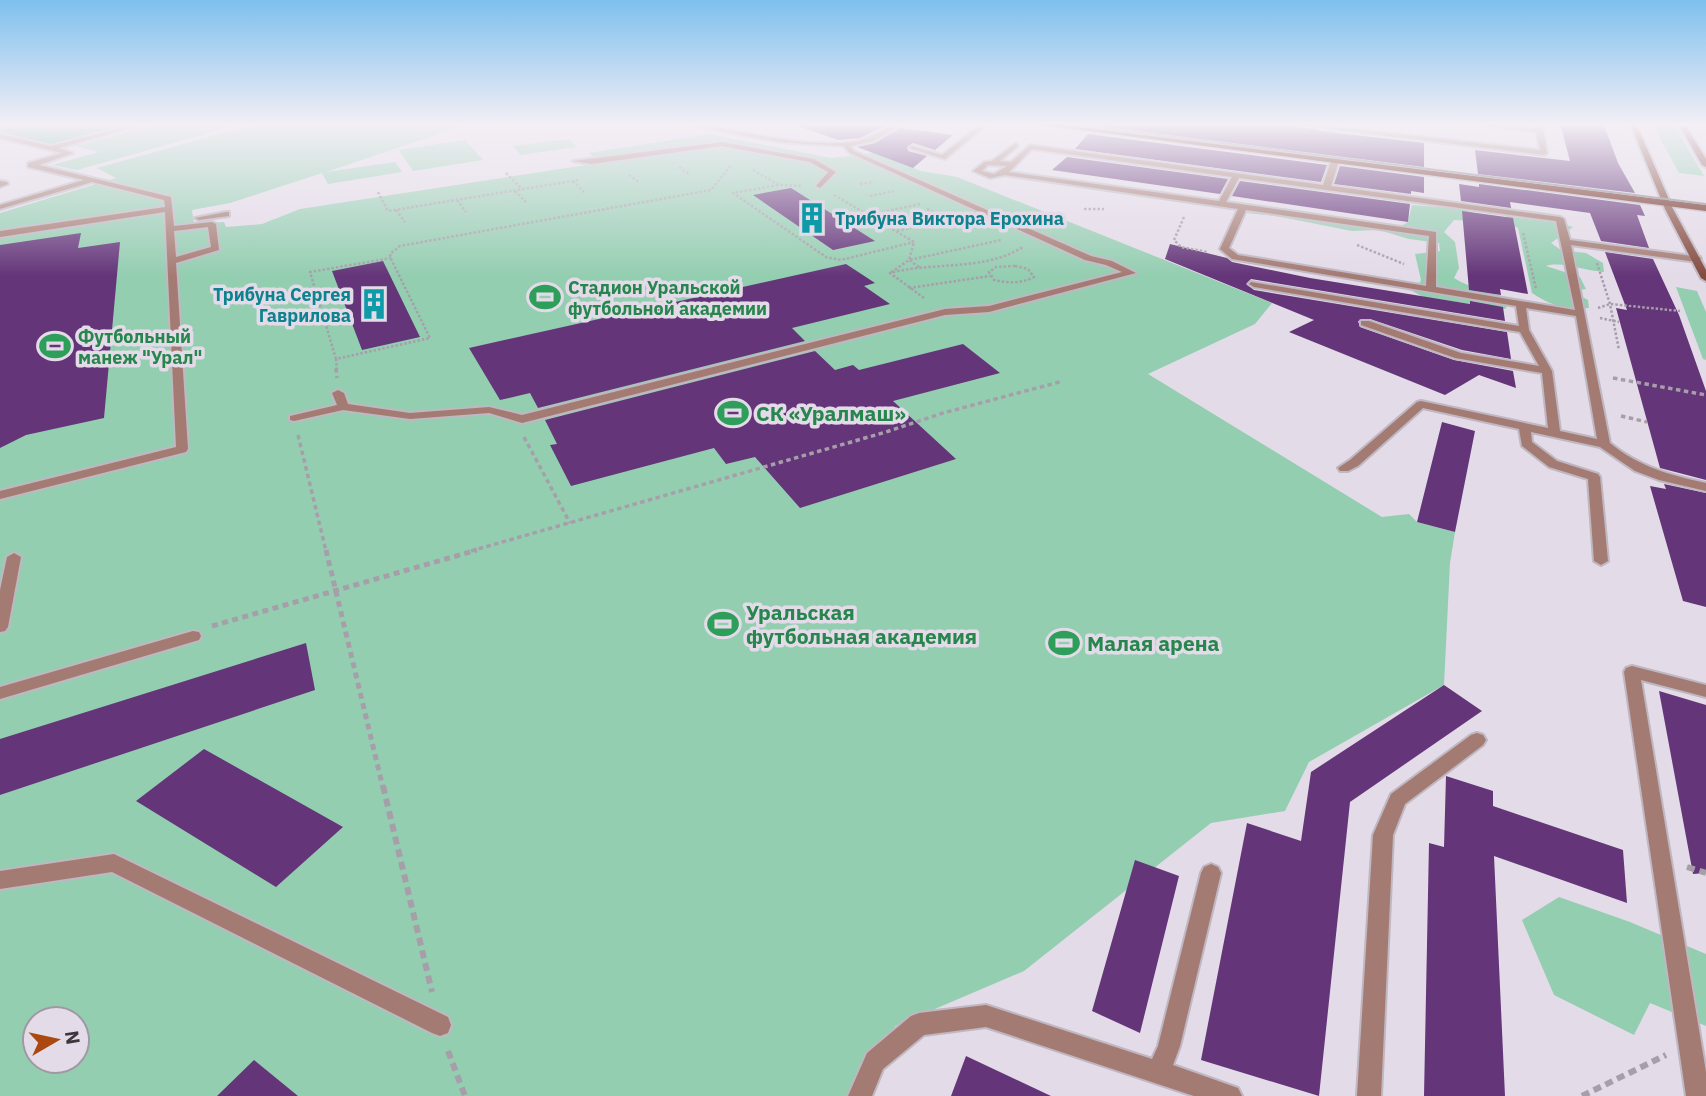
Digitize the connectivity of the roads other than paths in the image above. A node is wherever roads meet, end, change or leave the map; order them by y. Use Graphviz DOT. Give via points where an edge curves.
graph roads {
  1 [pos="73,174"];
  2 [pos="830,174"];
  3 [pos="900,174"];
  4 [pos="982,174"];
  5 [pos="1002,174"];
  6 [pos="1012,174"];
  7 [pos="1225,174"];
  8 [pos="1331,174"];
  9 [pos="1439,174"];
  10 [pos="1655,174"];
  11 [pos="1236,176"];
  12 [pos="95,179"];
  13 [pos="820,187"];
  14 [pos="1326,188"];
  15 [pos="1667,203"];
  16 [pos="1221,204"];
  17 [pos="0,207"];
  18 [pos="1243,207"];
  19 [pos="1706,208"];
  20 [pos="167,209"];
  21 [pos="226,214"];
  22 [pos="171,226"];
  23 [pos="0,234"];
  24 [pos="1566,242"];
  25 [pos="1698,259"];
  26 [pos="173,261"];
  27 [pos="1706,278"];
  28 [pos="1254,284"];
  29 [pos="1431,289"];
  30 [pos="1521,304"];
  31 [pos="1581,314"];
  32 [pos="1365,323"];
  33 [pos="1524,330"];
  34 [pos="1547,371"];
  35 [pos="338,393"];
  36 [pos="343,407"];
  37 [pos="294,418"];
  38 [pos="1524,425"];
  39 [pos="1554,433"];
  40 [pos="1604,444"];
  41 [pos="1344,468"];
  42 [pos="1706,487"];
  43 [pos="0,495"];
  44 [pos="14,557"];
  45 [pos="1601,561"];
  46 [pos="0,626"];
  47 [pos="197,633"];
  48 [pos="1706,691"];
  49 [pos="0,693"];
  50 [pos="1477,740"];
  51 [pos="1211,873"];
  52 [pos="0,880"];
  53 [pos="440,1025"];
  54 [pos="1158,1073"];
  55 [pos="1195,1090"];
  56 [pos="860,1096"];
  57 [pos="1230,1096"];
  58 [pos="1370,1096"];
  59 [pos="1698,1096"];
  1 -- 12 [label="lane"];
  2 -- 13 [label="lane"];
  3 -- 36 [label="lane" via="1130,273 989,309 945,312 522,419 489,410 411,416"];
  4 -- 5 [label="lane"];
  6 -- 16 [label="lane"];
  7 -- 11 [label="lane"];
  8 -- 14 [label="lane"];
  9 -- 15 [label="main road"];
  10 -- 15 [label="street"];
  11 -- 14 [label="lane"];
  11 -- 16 [label="lane"];
  12 -- 17 [label="lane"];
  12 -- 20 [label="lane" via="168,199"];
  14 -- 24 [label="lane" via="1560,219"];
  15 -- 19 [label="main road"];
  15 -- 25 [label="street"];
  16 -- 18 [label="lane"];
  18 -- 29 [label="lane" via="1433,234"];
  18 -- 29 [label="lane" via="1224,248 1235,257"];
  20 -- 22 [label="lane"];
  20 -- 23 [label="lane"];
  21 -- 22 [label="lane"];
  22 -- 26 [label="lane"];
  22 -- 26 [label="lane" via="212,224 216,248"];
  24 -- 25 [label="lane"];
  24 -- 31 [label="lane"];
  25 -- 27 [label="street"];
  26 -- 43 [label="lane" via="182,449"];
  28 -- 33 [label="lane"];
  29 -- 30 [label="lane"];
  30 -- 31 [label="lane"];
  30 -- 33 [label="lane"];
  31 -- 40 [label="lane"];
  32 -- 34 [label="lane" via="1459,356"];
  33 -- 34 [label="lane"];
  34 -- 39 [label="lane"];
  35 -- 36 [label="lane"];
  36 -- 37 [label="lane"];
  38 -- 39 [label="lane"];
  38 -- 41 [label="lane" via="1421,404"];
  38 -- 45 [label="lane" via="1526,443 1553,464 1594,477"];
  39 -- 40 [label="lane"];
  40 -- 42 [label="lane" via="1646,474"];
  44 -- 46 [label="lane"];
  47 -- 49 [label="lane"];
  48 -- 59 [label="lane" via="1632,672"];
  50 -- 58 [label="lane" via="1398,799 1383,835"];
  51 -- 54 [label="lane" via="1169,1046"];
  52 -- 53 [label="lane" via="114,863"];
  54 -- 55 [label="lane"];
  54 -- 56 [label="lane" via="986,1016 919,1024 875,1061"];
  55 -- 57 [label="lane"];
}
